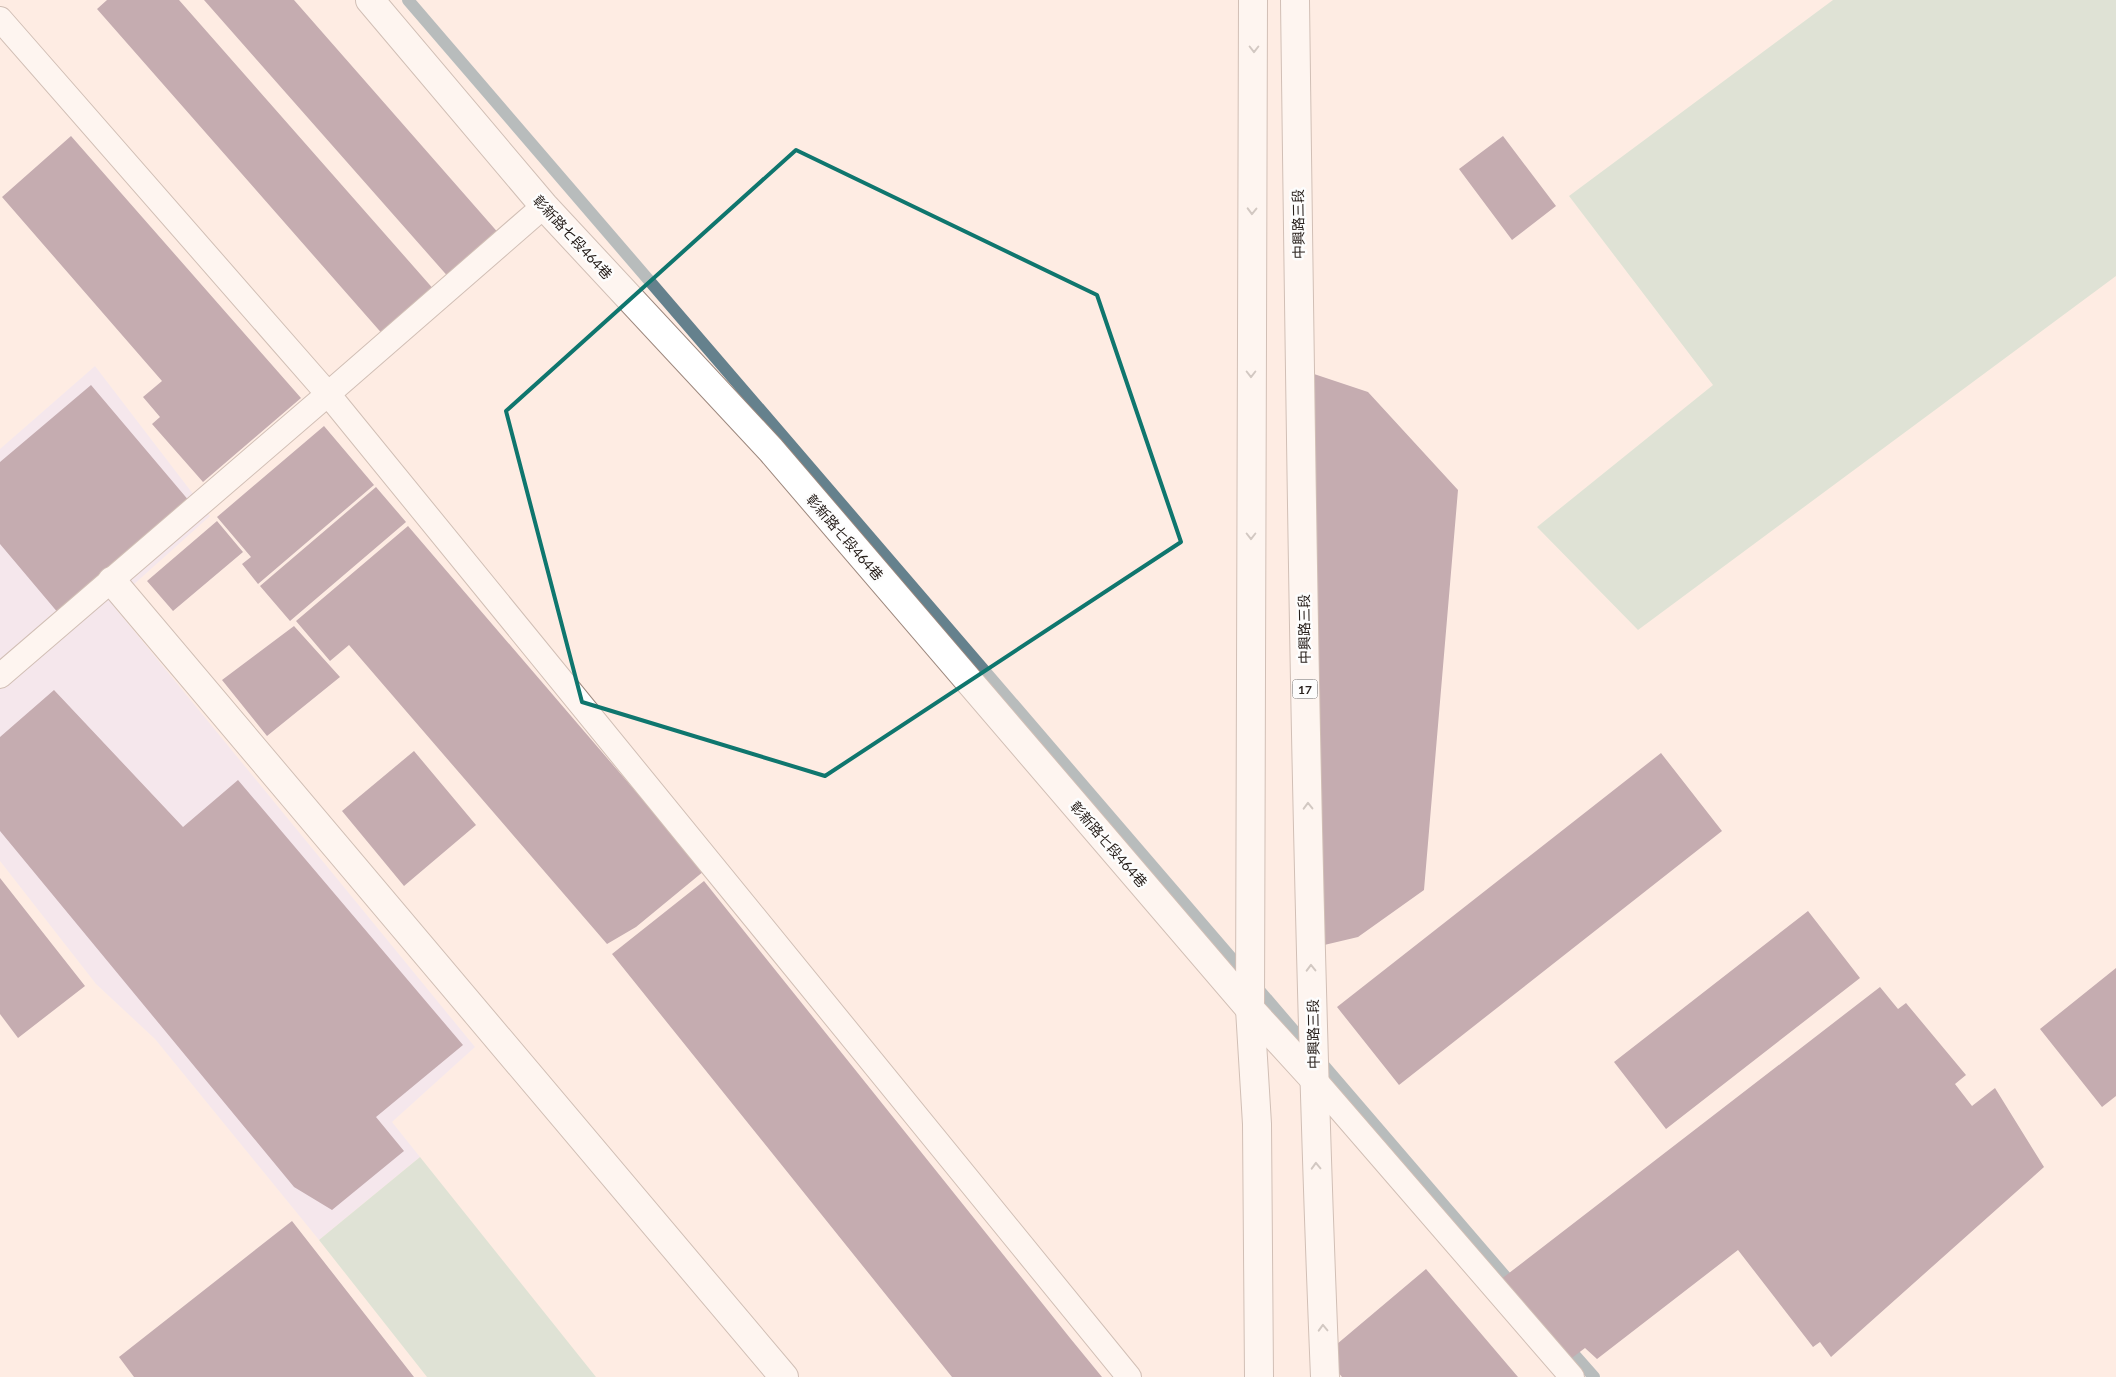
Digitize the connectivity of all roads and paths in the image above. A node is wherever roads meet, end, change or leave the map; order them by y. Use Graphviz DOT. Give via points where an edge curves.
graph roads {
  1 [pos="370,0"];
  2 [pos="1253,0"];
  3 [pos="1295,0"];
  4 [pos="0,19"];
  5 [pos="544,206"];
  6 [pos="328,394"];
  7 [pos="112,581"];
  8 [pos="0,676"];
  9 [pos="1250,1009"];
  10 [pos="1314,1079"];
  11 [pos="784,1377"];
  12 [pos="1129,1377"];
  13 [pos="1259,1377"];
  14 [pos="1325,1377"];
  15 [pos="1572,1377"];
  1 -- 5 [label="main road, 彰新路七段464巷"];
  2 -- 9 [label="main road, one-way"];
  10 -- 3 [label="main road, 中興路三段 / 17, one-way"];
  4 -- 6 [label="lane"];
  5 -- 6 [label="lane"];
  5 -- 9 [label="main road, 彰新路七段464巷" via="772,450"];
  6 -- 7 [label="lane"];
  6 -- 12 [label="lane"];
  7 -- 8 [label="lane"];
  7 -- 11 [label="main road"];
  9 -- 10 [label="main road, 彰新路七段464巷"];
  9 -- 13 [label="main road" via="1257,1124"];
  14 -- 10 [label="main road, 中興路三段 / 17, one-way"];
  10 -- 15 [label="lane"];
}
